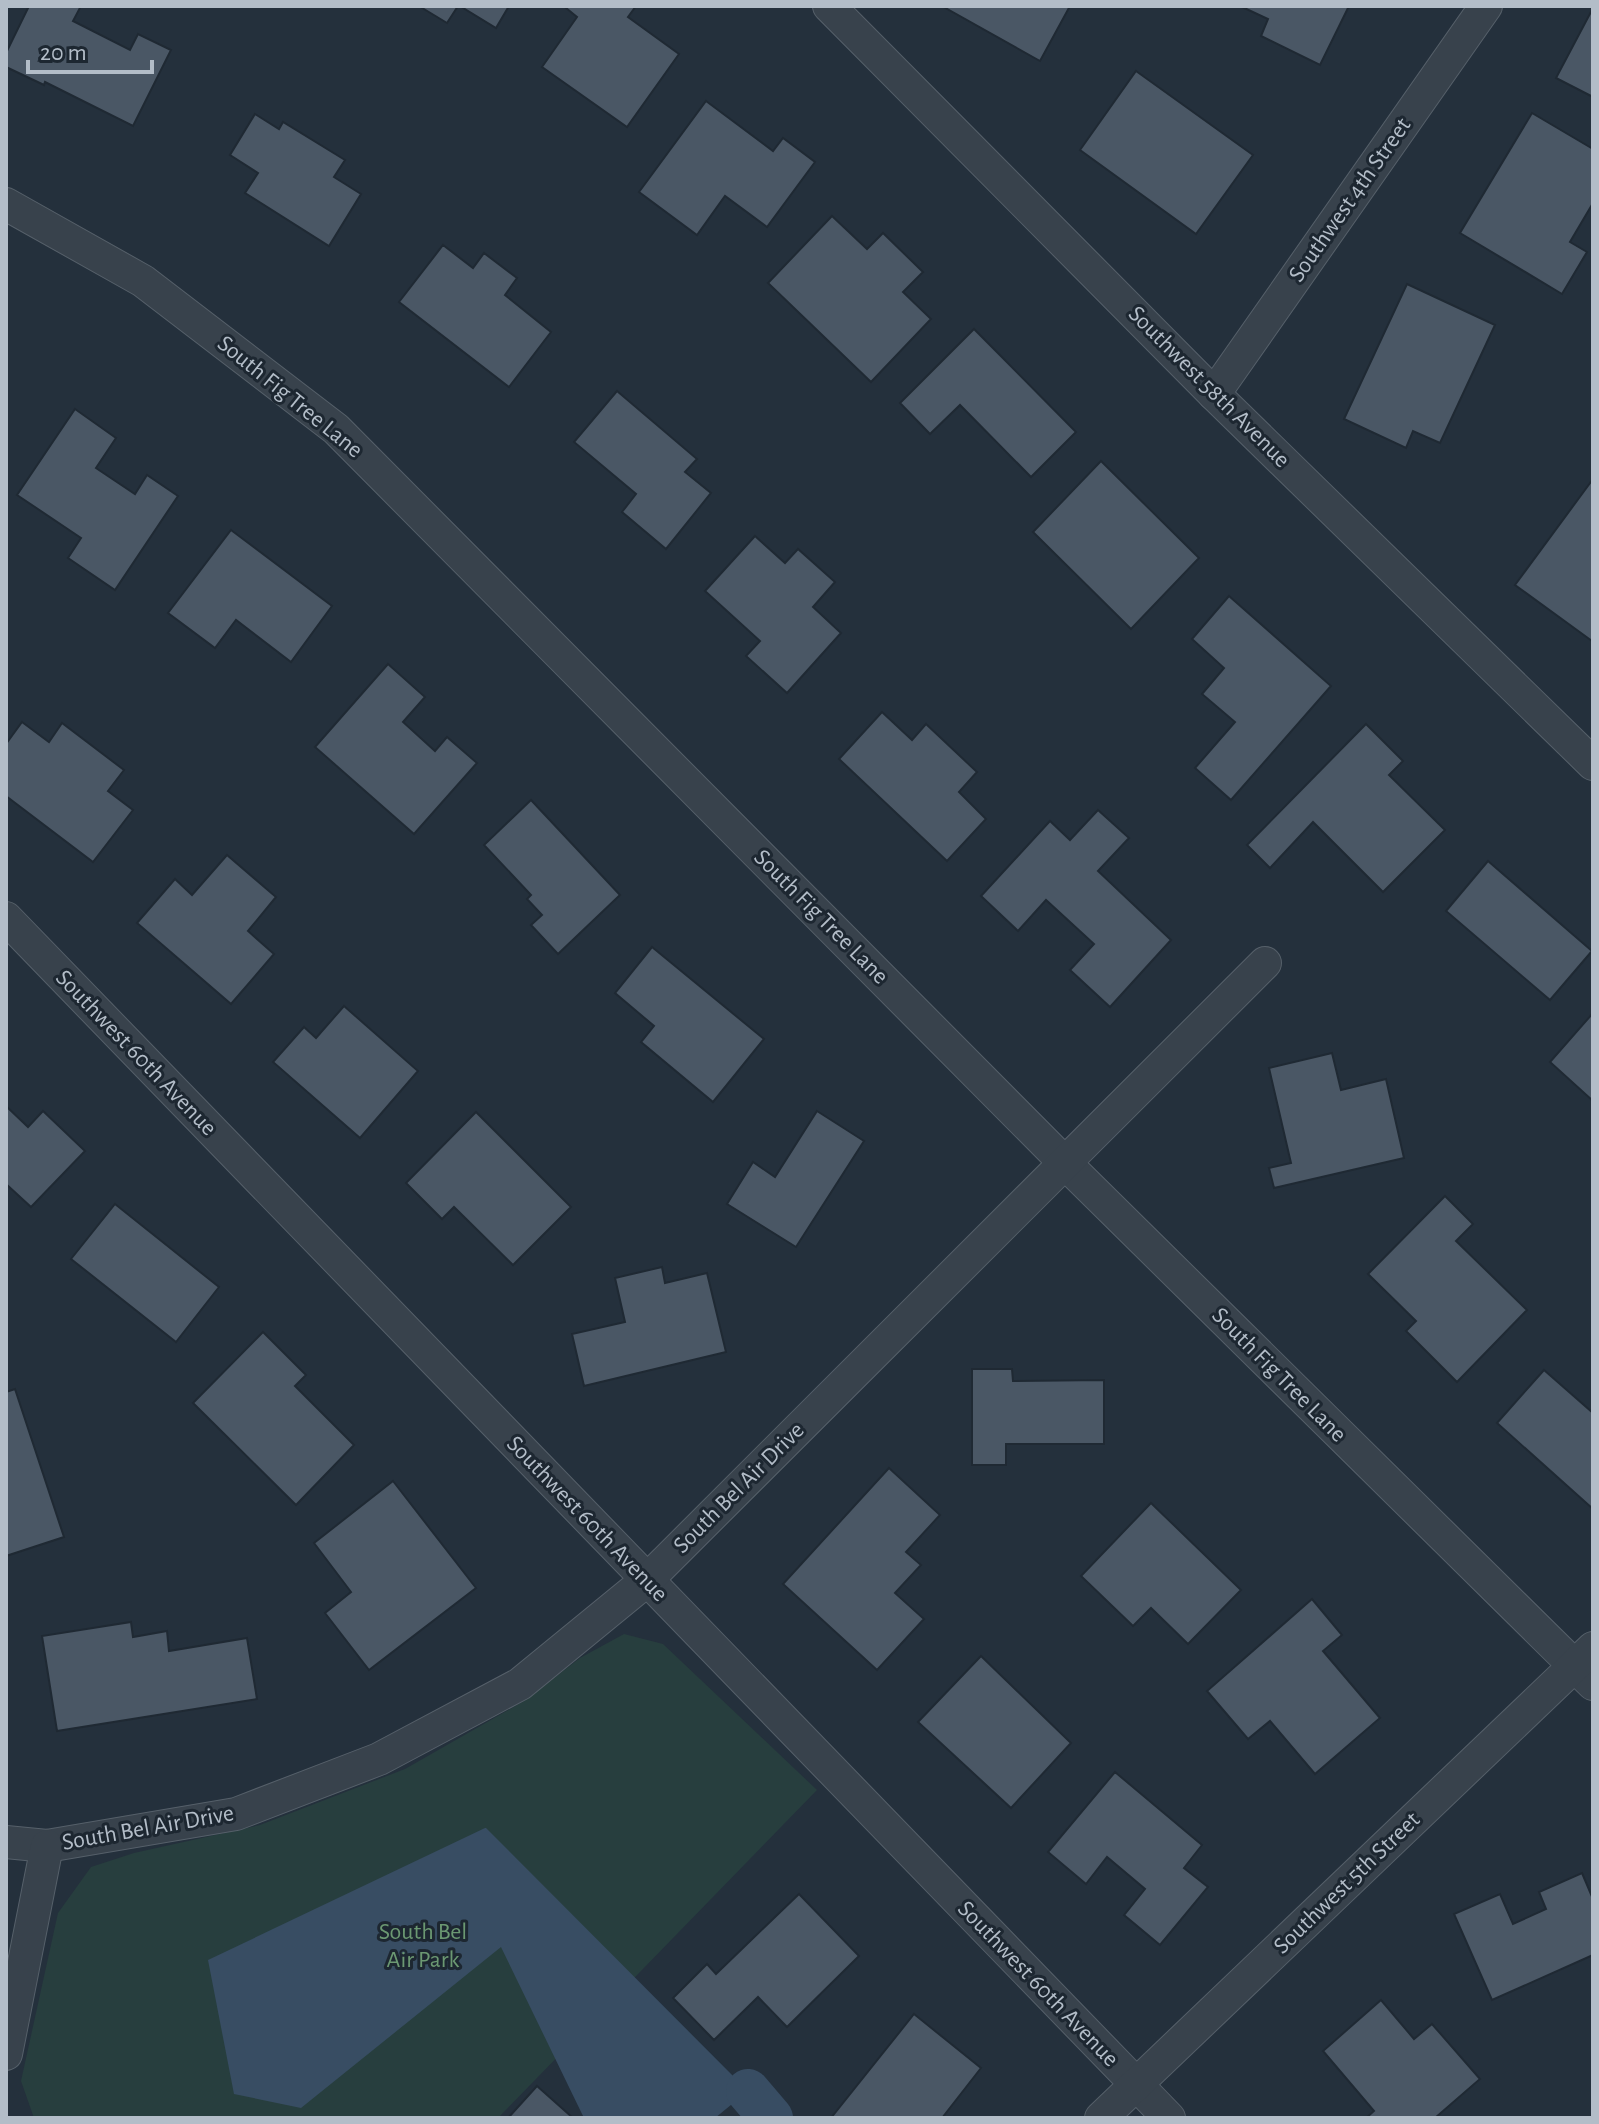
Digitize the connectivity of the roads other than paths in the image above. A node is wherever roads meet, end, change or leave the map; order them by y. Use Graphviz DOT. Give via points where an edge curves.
graph roads {
  1 [pos="829,6"];
  2 [pos="1486,6"];
  3 [pos="6,204"];
  4 [pos="1214,394"];
  5 [pos="1593,764"];
  6 [pos="6,918"];
  7 [pos="1265,963"];
  8 [pos="1065,1163"];
  9 [pos="647,1580"];
  10 [pos="1587,1667"];
  11 [pos="6,1842"];
  12 [pos="47,1846"];
  13 [pos="6,2054"];
  14 [pos="1135,2084"];
  15 [pos="1101,2118"];
  16 [pos="1169,2118"];
  1 -- 4 [label="street, Southwest 58th Avenue"];
  2 -- 4 [label="street, Southwest 4th Street"];
  3 -- 8 [label="street, South Fig Tree Lane" via="143,281 336,429"];
  4 -- 5 [label="street, Southwest 58th Avenue"];
  6 -- 9 [label="street, Southwest 60th Avenue"];
  7 -- 8 [label="street, South Bel Air Drive"];
  8 -- 9 [label="street, South Bel Air Drive"];
  8 -- 10 [label="street, South Fig Tree Lane"];
  9 -- 12 [label="street, South Bel Air Drive" via="520,1684 379,1759 236,1814"];
  9 -- 14 [label="street, Southwest 60th Avenue"];
  10 -- 14 [label="street, Southwest 5th Street"];
  11 -- 12 [label="street, South Bel Air Drive"];
  12 -- 13 [label="street"];
  14 -- 15 [label="street, Southwest 5th Street"];
  14 -- 16 [label="street, Southwest 60th Avenue"];
}
